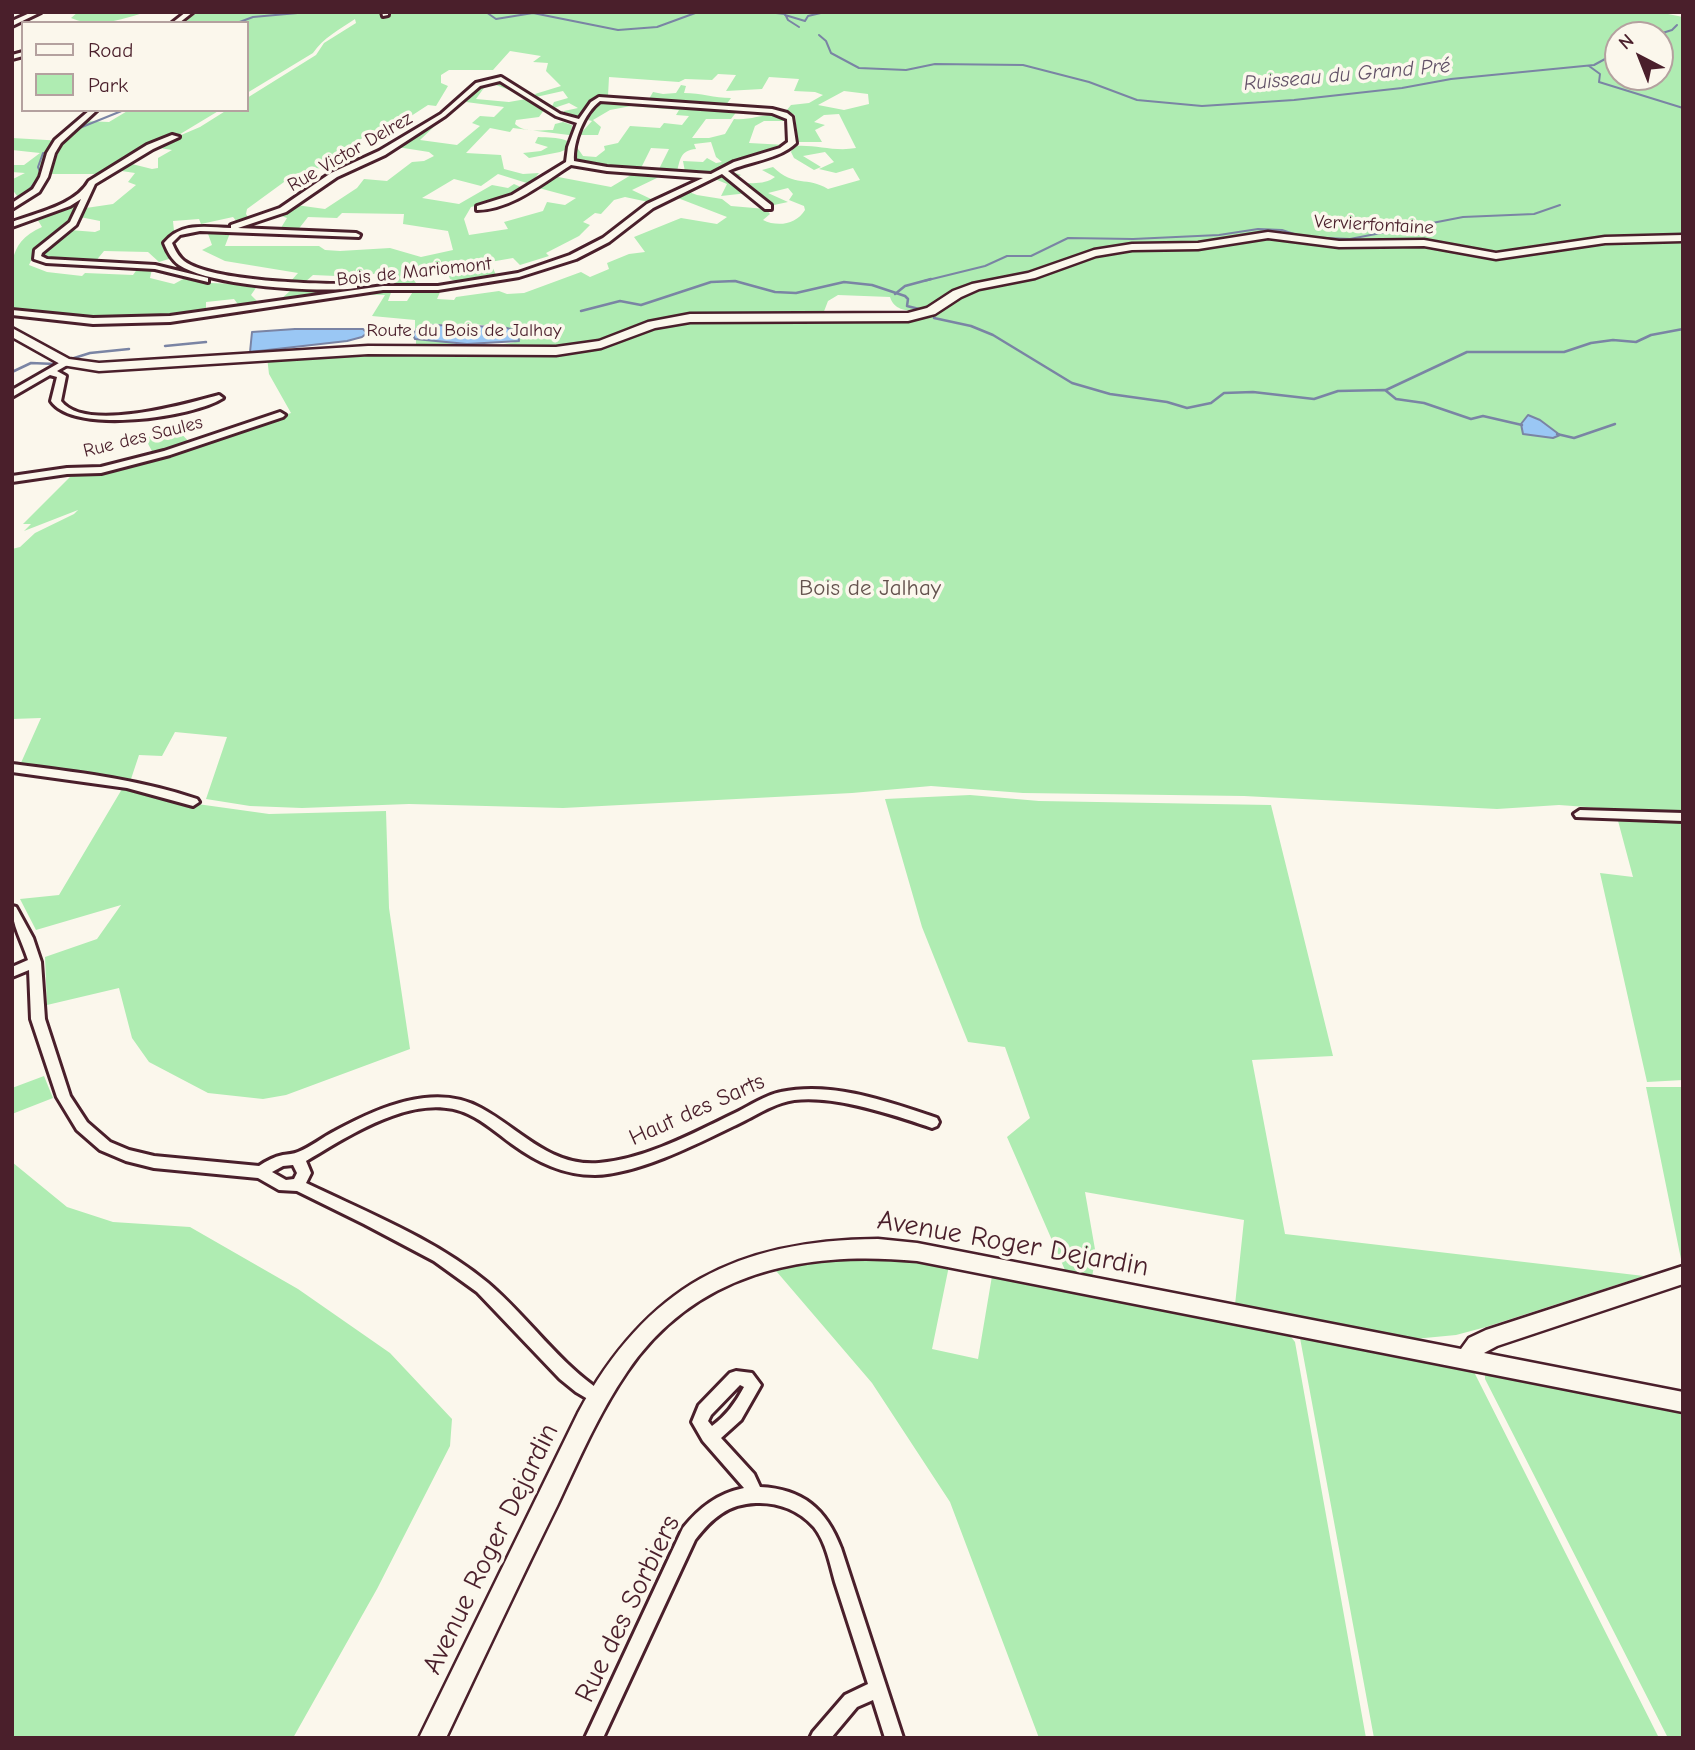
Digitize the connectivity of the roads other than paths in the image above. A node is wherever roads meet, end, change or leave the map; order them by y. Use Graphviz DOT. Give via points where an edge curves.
graph roads {
  1 [pos="38,12"];
  2 [pos="12,24"];
  3 [pos="92,112"];
  4 [pos="582,122"];
  5 [pos="175,138"];
  6 [pos="570,163"];
  7 [pos="724,172"];
  8 [pos="711,176"];
  9 [pos="86,192"];
  10 [pos="12,207"];
  11 [pos="768,207"];
  12 [pos="480,208"];
  13 [pos="12,225"];
  14 [pos="227,229"];
  15 [pos="356,235"];
  16 [pos="1683,238"];
  17 [pos="240,279"];
  18 [pos="383,288"];
  19 [pos="12,312"];
  20 [pos="908,317"];
  21 [pos="12,332"];
  22 [pos="62,360"];
  23 [pos="50,372"];
  24 [pos="12,394"];
  25 [pos="219,398"];
  26 [pos="280,415"];
  27 [pos="12,479"];
  28 [pos="12,768"];
  29 [pos="193,802"];
  30 [pos="1580,814"];
  31 [pos="1683,817"];
  32 [pos="12,910"];
  33 [pos="35,962"];
  34 [pos="12,972"];
  35 [pos="932,1122"];
  36 [pos="298,1159"];
  37 [pos="261,1172"];
  38 [pos="298,1185"];
  39 [pos="1683,1275"];
  40 [pos="1468,1359"];
  41 [pos="598,1398"];
  42 [pos="1683,1402"];
  43 [pos="709,1436"];
  44 [pos="754,1492"];
  45 [pos="878,1689"];
  46 [pos="432,1738"];
  47 [pos="594,1738"];
  48 [pos="820,1738"];
  49 [pos="894,1738"];
  1 -- 2 [label="street"];
  3 -- 10 [label="street" via="58,142 36,190"];
  4 -- 6 [label="street, Bois de Mariomont" via="569,147"];
  4 -- 7 [label="street, Bois de Mariomont" via="590,105 606,98 788,116 790,146"];
  4 -- 14 [label="street, Rue Victor Delrez" via="558,115 501,79 478,83 443,115 382,153 339,172 273,215"];
  5 -- 9 [label="street" via="150,147 102,176"];
  6 -- 8 [label="street, Bois de Mariomont"];
  6 -- 12 [label="street" via="492,207"];
  7 -- 8 [label="street, Bois de Mariomont"];
  7 -- 11 [label="street"];
  8 -- 18 [label="street, Bois de Mariomont" via="650,206 606,240 552,266 479,283"];
  9 -- 13 [label="street"];
  9 -- 17 [label="street" via="73,223 38,252 38,258 155,267 218,281"];
  14 -- 15 [label="street, Rue Victor Delrez"];
  14 -- 17 [label="street, Rue Victor Delrez" via="177,233 169,238 169,248 191,268"];
  16 -- 20 [label="main road, Vervierfontaine" via="1598,241 1496,256 1424,243 1339,244 1268,234 1198,246 1132,247 1094,253 1031,276 976,286 931,311"];
  17 -- 18 [label="street, Rue Victor Delrez" via="327,288"];
  18 -- 19 [label="street, Bois de Mariomont" via="144,321"];
  20 -- 22 [label="main road, Route du Bois de Jalhay" via="690,318 601,344 556,351 368,350 99,367"];
  21 -- 22 [label="main road"];
  22 -- 23 [label="street"];
  23 -- 24 [label="street"];
  23 -- 25 [label="street" via="62,376 56,401 60,407 78,414 167,413"];
  26 -- 27 [label="street, Rue des Saules" via="100,470"];
  28 -- 29 [label="street" via="110,782"];
  30 -- 31 [label="street"];
  32 -- 33 [label="street"];
  33 -- 34 [label="street"];
  33 -- 37 [label="street" via="38,1019 64,1097 82,1126 105,1146 135,1158"];
  35 -- 36 [label="street, Haut des Sarts" via="880,1104 803,1094 781,1097 634,1164 577,1169 543,1158 468,1107 431,1101 362,1123"];
  36 -- 37 [label="street, Haut des Sarts"];
  36 -- 38 [label="street" via="304,1173"];
  37 -- 38 [label="street" via="284,1186"];
  38 -- 41 [label="street" via="446,1261 483,1288 577,1386"];
  39 -- 40 [label="main road" via="1494,1337 1477,1346"];
  40 -- 41 [label="main road, Avenue Roger Dejardin" via="917,1251 847,1247 768,1259 702,1288 634,1345"];
  40 -- 42 [label="main road, Avenue Roger Dejardin"];
  41 -- 46 [label="main road, Avenue Roger Dejardin"];
  43 -- 44 [label="street"];
  44 -- 45 [label="street" via="792,1501 824,1529"];
  44 -- 47 [label="street, Rue des Sorbiers" via="708,1512 689,1534"];
  45 -- 48 [label="street" via="851,1702"];
  45 -- 49 [label="street"];
}
